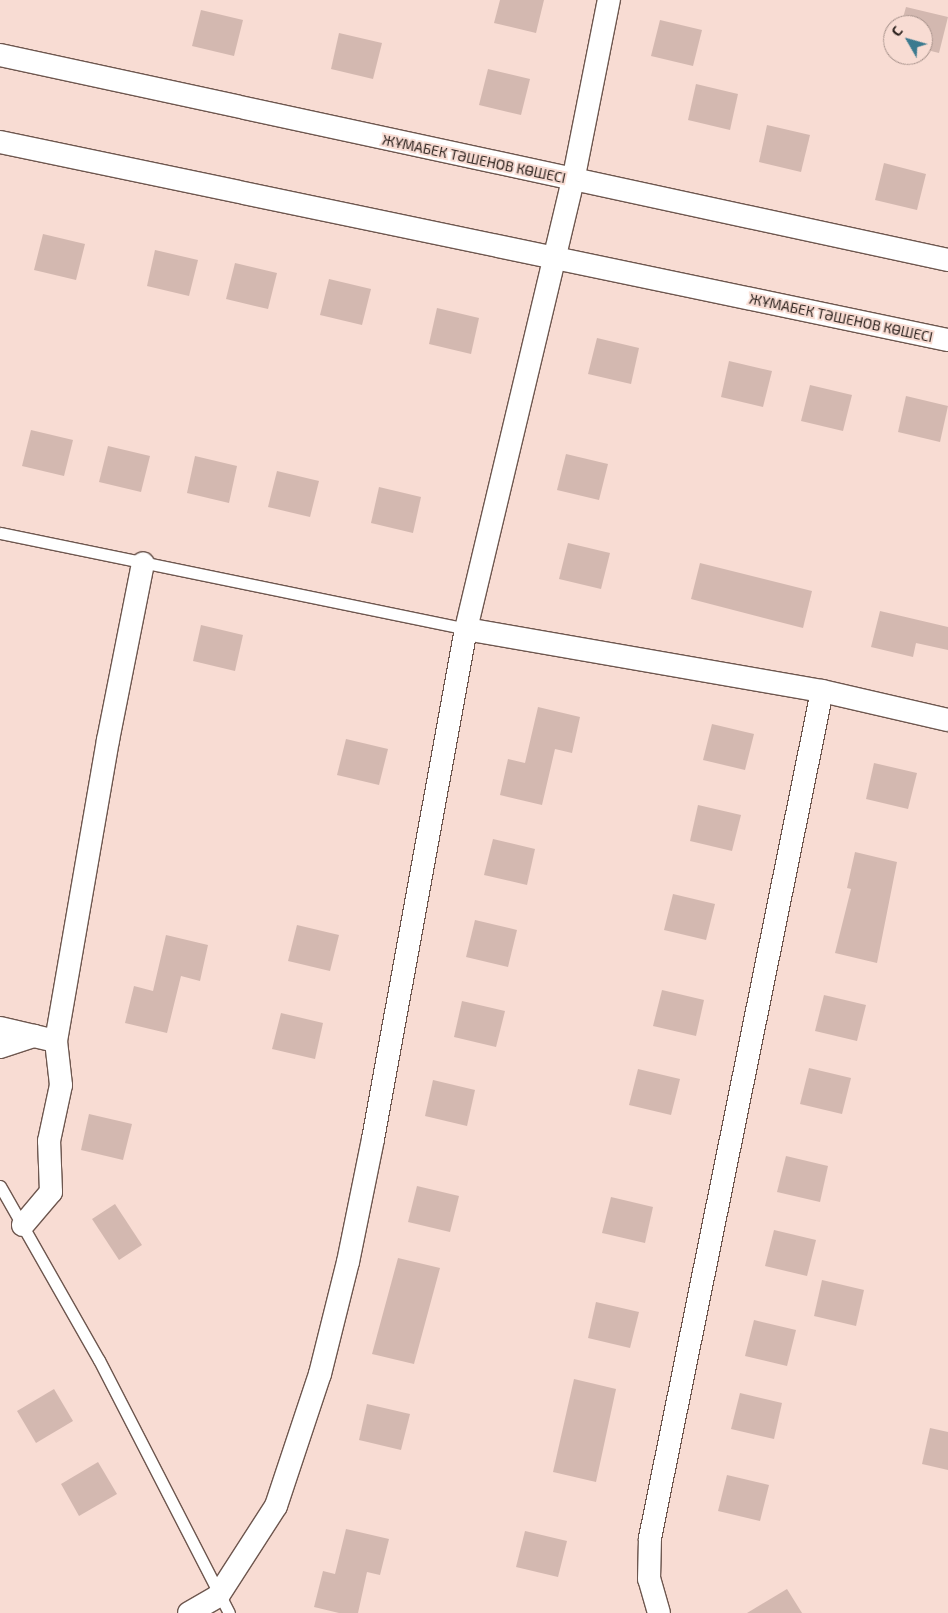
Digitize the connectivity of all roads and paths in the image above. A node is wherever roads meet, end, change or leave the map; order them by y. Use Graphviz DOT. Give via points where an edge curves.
graph roads {
  1 [pos="609,0"];
  2 [pos="0,55"];
  3 [pos="0,142"];
  4 [pos="572,181"];
  5 [pos="554,258"];
  6 [pos="948,260"];
  7 [pos="948,340"];
  8 [pos="0,533"];
  9 [pos="143,562"];
  10 [pos="466,629"];
  11 [pos="822,691"];
  12 [pos="948,720"];
  13 [pos="0,1028"];
  14 [pos="34,1036"];
  15 [pos="56,1041"];
  16 [pos="0,1047"];
  17 [pos="0,1186"];
  18 [pos="23,1225"];
  19 [pos="224,1604"];
  20 [pos="189,1613"];
  21 [pos="659,1613"];
  1 -- 4 [label="street"];
  2 -- 4 [label="street, ЖҰМАБЕК ТӘШЕНОВ КӨШЕСІ"];
  3 -- 5 [label="street, ЖҰМАБЕК ТӘШЕНОВ КӨШЕСІ"];
  4 -- 5 [label="street"];
  4 -- 6 [label="street, ЖҰМАБЕК ТӘШЕНОВ КӨШЕСІ"];
  5 -- 7 [label="street, ЖҰМАБЕК ТӘШЕНОВ КӨШЕСІ"];
  5 -- 10 [label="street"];
  8 -- 9 [label="lane"];
  9 -- 10 [label="lane"];
  9 -- 15 [label="street" via="108,740"];
  10 -- 11 [label="street"];
  10 -- 19 [label="street" via="348,1262 320,1374 276,1506"];
  11 -- 12 [label="street"];
  11 -- 21 [label="street" via="650,1538 649,1580"];
  13 -- 14 [label="street"];
  14 -- 15 [label="street"];
  14 -- 16 [label="street"];
  15 -- 18 [label="street" via="61,1085 49,1142 51,1192 43,1206"];
  17 -- 18 [label="lane"];
  18 -- 19 [label="lane" via="99,1360"];
  19 -- 20 [label="street"];
}
